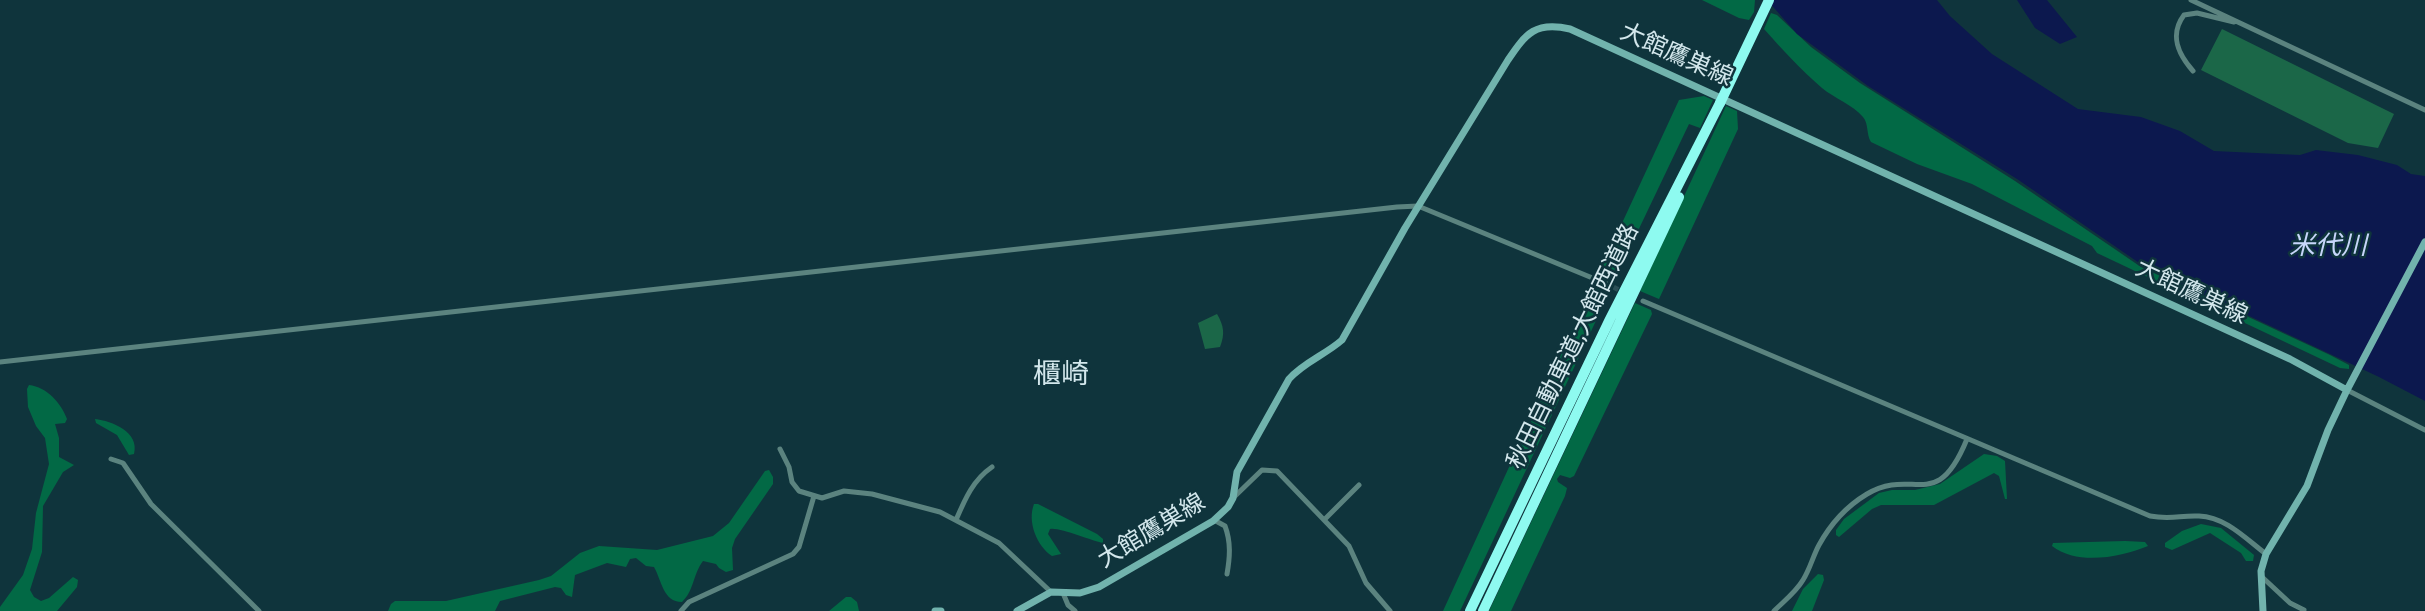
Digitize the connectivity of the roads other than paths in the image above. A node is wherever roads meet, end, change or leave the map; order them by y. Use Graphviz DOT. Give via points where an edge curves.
graph roads {
  1 [pos="1769,0"];
  2 [pos="2191,0"];
  3 [pos="2240,23"];
  4 [pos="2193,71"];
  5 [pos="1720,103"];
  6 [pos="2425,109"];
  7 [pos="1418,206"];
  8 [pos="2425,242"];
  9 [pos="1607,285"];
  10 [pos="1643,301"];
  11 [pos="0,362"];
  12 [pos="2347,390"];
  13 [pos="2425,430"];
  14 [pos="1967,439"];
  15 [pos="780,449"];
  16 [pos="111,459"];
  17 [pos="992,467"];
  18 [pos="1359,485"];
  19 [pos="814,496"];
  20 [pos="1233,498"];
  21 [pos="956,520"];
  22 [pos="1214,520"];
  23 [pos="1324,520"];
  24 [pos="2266,554"];
  25 [pos="1227,574"];
  26 [pos="2261,576"];
  27 [pos="1051,592"];
  28 [pos="1063,593"];
  29 [pos="2304,610"];
  30 [pos="259,611"];
  31 [pos="681,611"];
  32 [pos="935,611"];
  33 [pos="941,611"];
  34 [pos="1017,611"];
  35 [pos="1075,611"];
  36 [pos="1390,611"];
  37 [pos="1470,611"];
  38 [pos="1483,611"];
  39 [pos="1773,611"];
  40 [pos="2263,611"];
  1 -- 5 [label="highway, 秋田自動車道;大館西道路, bridge"];
  2 -- 3 [label="street"];
  3 -- 4 [label="street" via="2197,13 2184,15 2176,33 2177,47"];
  3 -- 6 [label="street"];
  5 -- 37 [label="highway, 秋田自動車道;大館西道路"];
  5 -- 38 [label="highway, 秋田自動車道;大館西道路"];
  7 -- 9 [label="street"];
  7 -- 11 [label="street"];
  7 -- 12 [label="main road, 大館鷹巣線" via="1518,45 1528,34 1552,25 1582,34 1919,188 2290,359"];
  7 -- 20 [label="main road, 大館鷹巣線" via="1342,340 1289,379 1237,472"];
  8 -- 12 [label="main road"];
  10 -- 14 [label="street"];
  12 -- 13 [label="street"];
  12 -- 24 [label="main road" via="2310,479"];
  14 -- 24 [label="street" via="2150,516 2222,521"];
  14 -- 39 [label="street" via="1958,460 1940,481 1887,486 1843,512 1829,528 1804,579"];
  15 -- 19 [label="street" via="792,482 799,491"];
  16 -- 30 [label="street" via="123,463 151,504"];
  17 -- 21 [label="street" via="969,491"];
  18 -- 23 [label="street"];
  19 -- 21 [label="street" via="844,491 872,494"];
  19 -- 31 [label="street" via="793,554 689,601"];
  20 -- 22 [label="main road, 大館鷹巣線"];
  20 -- 23 [label="street" via="1262,470 1277,471"];
  21 -- 27 [label="street" via="999,543"];
  22 -- 25 [label="street" via="1228,533"];
  22 -- 28 [label="main road, 大館鷹巣線" via="1099,587"];
  23 -- 36 [label="street" via="1349,545 1366,583"];
  24 -- 26 [label="main road"];
  26 -- 29 [label="street"];
  26 -- 40 [label="main road"];
  27 -- 28 [label="main road, 大館鷹巣線"];
  27 -- 34 [label="main road"];
  28 -- 35 [label="street"];
  32 -- 33 [label="main road"];
}
